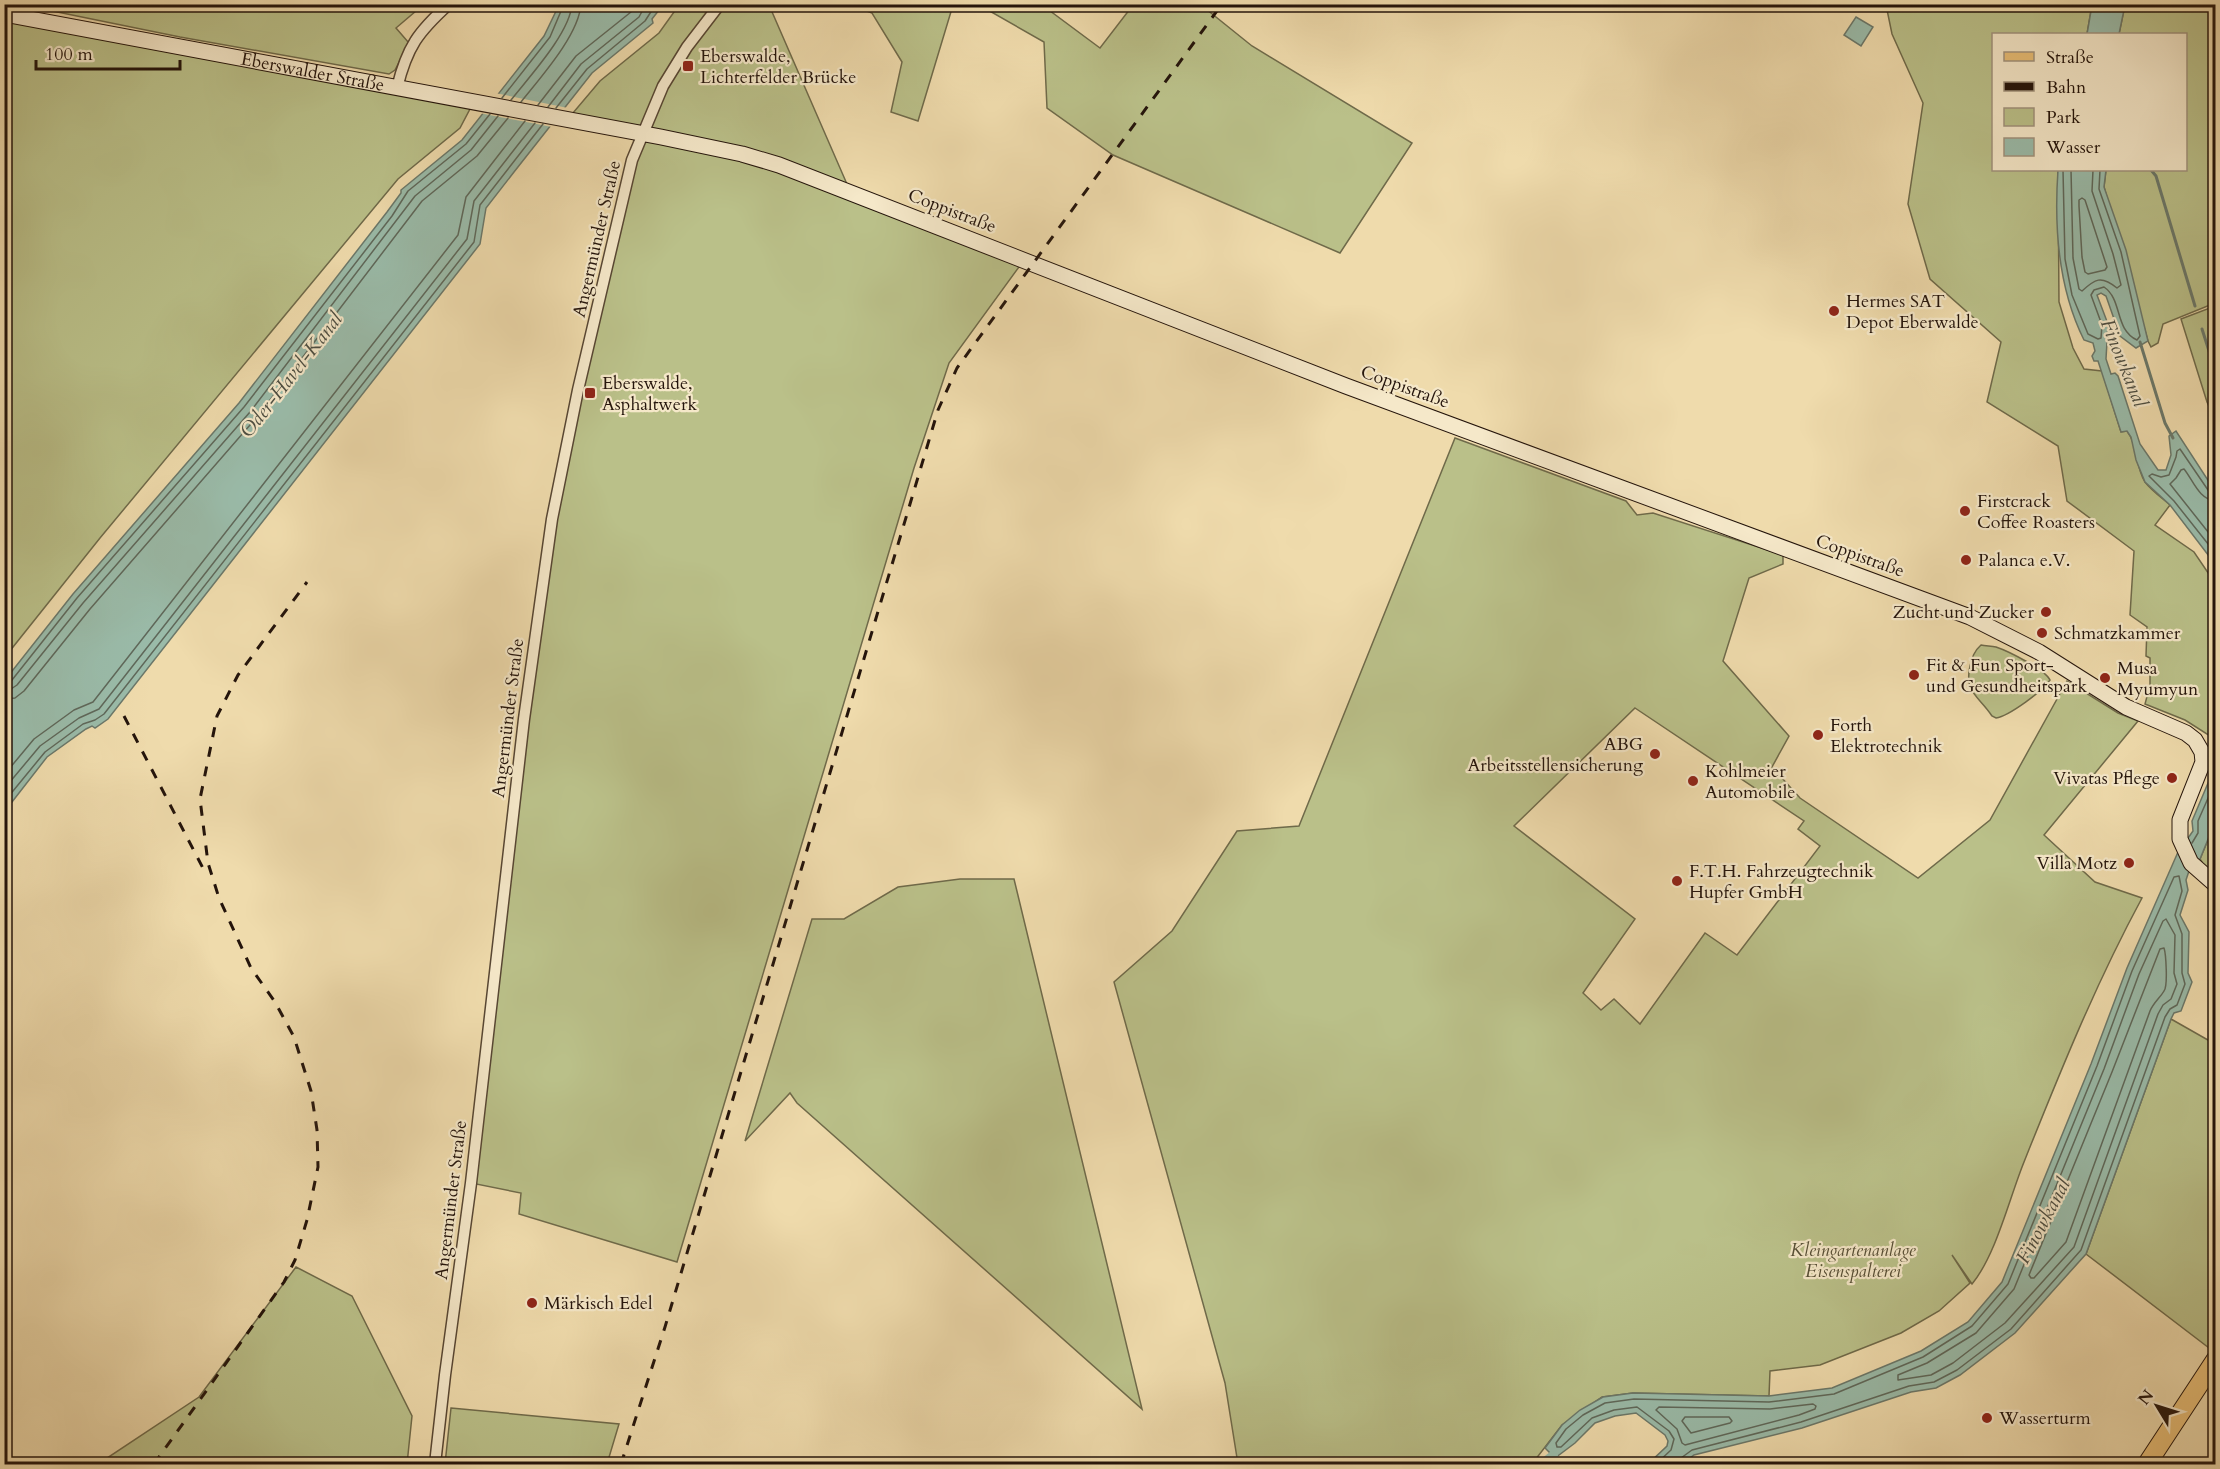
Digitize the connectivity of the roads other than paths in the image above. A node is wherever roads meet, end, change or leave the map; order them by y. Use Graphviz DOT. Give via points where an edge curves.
graph roads {
  1 [pos="448,4"];
  2 [pos="720,4"];
  3 [pos="4,14"];
  4 [pos="397,88"];
  5 [pos="567,120"];
  6 [pos="642,134"];
  7 [pos="2216,885"];
  8 [pos="2216,1359"];
  9 [pos="2210,1377"];
  10 [pos="435,1464"];
  11 [pos="2147,1464"];
  1 -- 4 [label="street" via="417,35"];
  2 -- 6 [label="street, Angermünder Straße" via="673,68"];
  3 -- 4 [label="main road, Eberswalder Straße"];
  4 -- 5 [label="main road, Eberswalder Straße"];
  5 -- 6 [label="main road, Coppistraße"];
  6 -- 7 [label="main road, Coppistraße" via="742,154 805,174 1346,386 1970,616 2038,652 2126,707 2186,732 2195,740 2203,762 2180,820 2180,839 2191,863"];
  6 -- 10 [label="street, Angermünder Straße" via="607,263 549,540"];
  8 -- 9 [label="main road"];
  9 -- 11 [label="main road"];
}
